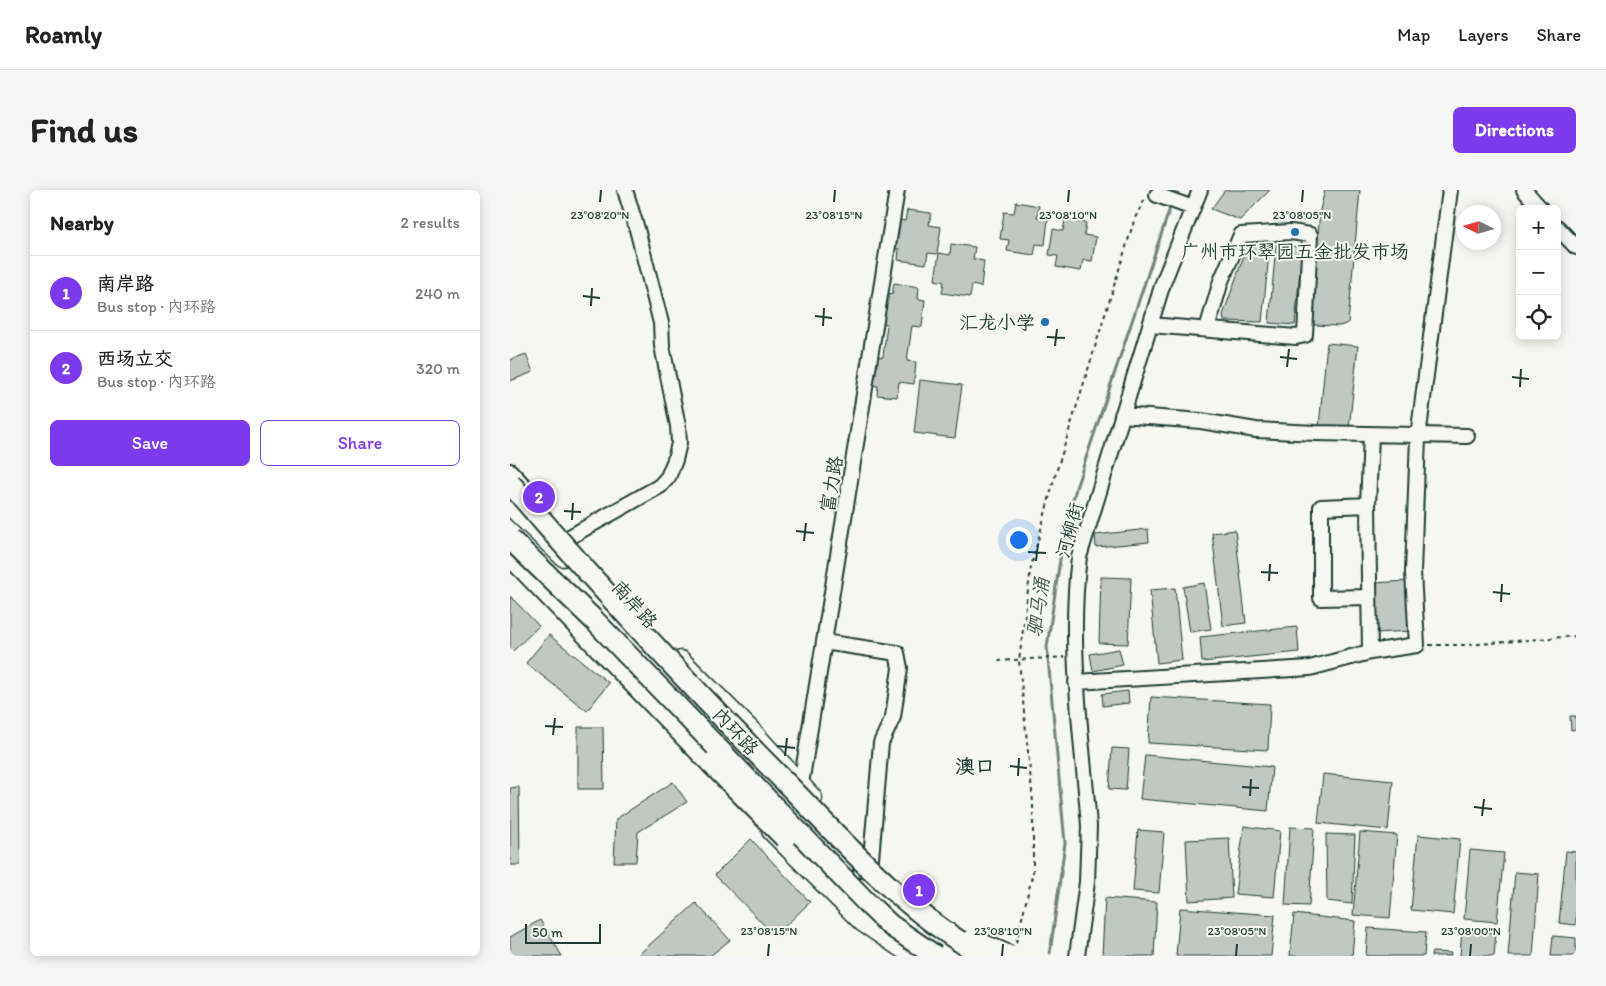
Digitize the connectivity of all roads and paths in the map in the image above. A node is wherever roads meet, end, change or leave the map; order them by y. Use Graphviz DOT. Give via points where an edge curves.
graph roads {
  1 [pos="625,190"];
  2 [pos="897,190"];
  3 [pos="1200,190"];
  4 [pos="1450,190"];
  5 [pos="1524,190"];
  6 [pos="1152,194"];
  7 [pos="1537,205"];
  8 [pos="1193,208"];
  9 [pos="1561,231"];
  10 [pos="1576,247"];
  11 [pos="1150,324"];
  12 [pos="1207,330"];
  13 [pos="1122,415"];
  14 [pos="1371,435"];
  15 [pos="1467,436"];
  16 [pos="1418,437"];
  17 [pos="510,471"];
  18 [pos="514,488"];
  19 [pos="510,501"];
  20 [pos="1368,505"];
  21 [pos="510,506"];
  22 [pos="510,527"];
  23 [pos="539,533"];
  24 [pos="510,539"];
  25 [pos="566,539"];
  26 [pos="510,545"];
  27 [pos="510,555"];
  28 [pos="510,565"];
  29 [pos="613,597"];
  30 [pos="1368,597"];
  31 [pos="626,627"];
  32 [pos="654,632"];
  33 [pos="1576,636"];
  34 [pos="824,642"];
  35 [pos="1417,645"];
  36 [pos="1370,652"];
  37 [pos="1075,656"];
  38 [pos="998,661"];
  39 [pos="1019,661"];
  40 [pos="1076,682"];
  41 [pos="724,765"];
  42 [pos="749,776"];
  43 [pos="801,784"];
  44 [pos="735,795"];
  45 [pos="781,842"];
  46 [pos="821,851"];
  47 [pos="866,865"];
  48 [pos="893,923"];
  49 [pos="933,924"];
  50 [pos="1012,952"];
  51 [pos="913,956"];
  52 [pos="935,956"];
  53 [pos="945,956"];
  54 [pos="968,956"];
  55 [pos="984,956"];
  56 [pos="994,956"];
  57 [pos="1078,956"];
  1 -- 25 [label="street" via="661,323 662,346 678,426 677,452 668,477 660,486"];
  2 -- 34 [label="street, 富力路"];
  3 -- 8 [label="street, 河柳街"];
  4 -- 16 [label="street"];
  5 -- 7 [label="street"];
  6 -- 8 [label="street"];
  6 -- 39 [label="path" via="1135,218 1055,476 1032,567"];
  8 -- 11 [label="street, 河柳街"];
  9 -- 10 [label="street"];
  11 -- 12 [label="street"];
  11 -- 13 [label="street, 河柳街"];
  12 -- 12 [label="street" via="1305,335 1310,235 1291,232 1241,234 1221,280"];
  13 -- 14 [label="street" via="1201,421 1256,430"];
  13 -- 37 [label="street, 河柳街" via="1079,557"];
  14 -- 16 [label="street"];
  14 -- 20 [label="street"];
  15 -- 16 [label="street"];
  16 -- 35 [label="street" via="1414,572"];
  17 -- 18 [label="street"];
  18 -- 23 [label="main road"];
  18 -- 25 [label="main road"];
  18 -- 29 [label="highway, 内环路, bridge"];
  19 -- 29 [label="highway, bridge"];
  20 -- 30 [label="street"];
  20 -- 30 [label="street" via="1321,507 1321,598"];
  21 -- 23 [label="main road, 南岸路"];
  22 -- 42 [label="main road, 南岸路"];
  23 -- 29 [label="main road"];
  23 -- 31 [label="main road, 南岸路"];
  24 -- 48 [label="highway, 内环路, bridge" via="594,620 848,885"];
  25 -- 29 [label="main road"];
  26 -- 41 [label="street"];
  27 -- 48 [label="highway, bridge" via="766,820 842,892"];
  28 -- 44 [label="main road"];
  29 -- 32 [label="main road"];
  29 -- 49 [label="highway, 内环路, bridge" via="877,877"];
  30 -- 36 [label="street"];
  31 -- 32 [label="main road"];
  31 -- 47 [label="main road, 南岸路"];
  32 -- 43 [label="main road"];
  33 -- 35 [label="path" via="1467,645"];
  34 -- 43 [label="street, 富力路"];
  34 -- 47 [label="street" via="897,653 900,668 893,716 882,742"];
  35 -- 36 [label="street"];
  36 -- 40 [label="street" via="1310,668"];
  37 -- 39 [label="path"];
  37 -- 40 [label="street, 河柳街"];
  38 -- 39 [label="path"];
  39 -- 50 [label="path" via="1033,802 1033,872"];
  40 -- 57 [label="street, 河柳街" via="1089,845"];
  41 -- 42 [label="street"];
  41 -- 44 [label="street"];
  42 -- 46 [label="main road, 南岸路"];
  43 -- 47 [label="main road"];
  44 -- 45 [label="main road"];
  45 -- 46 [label="main road"];
  45 -- 51 [label="main road" via="862,922"];
  46 -- 48 [label="main road, 南岸路"];
  47 -- 54 [label="main road, 南岸路" via="906,913"];
  47 -- 56 [label="main road"];
  48 -- 51 [label="main road"];
  48 -- 52 [label="highway, 内环路, bridge"];
  48 -- 53 [label="main road, 南岸路"];
  49 -- 50 [label="highway, bridge"];
  49 -- 55 [label="highway, 内环路, bridge"];
}
